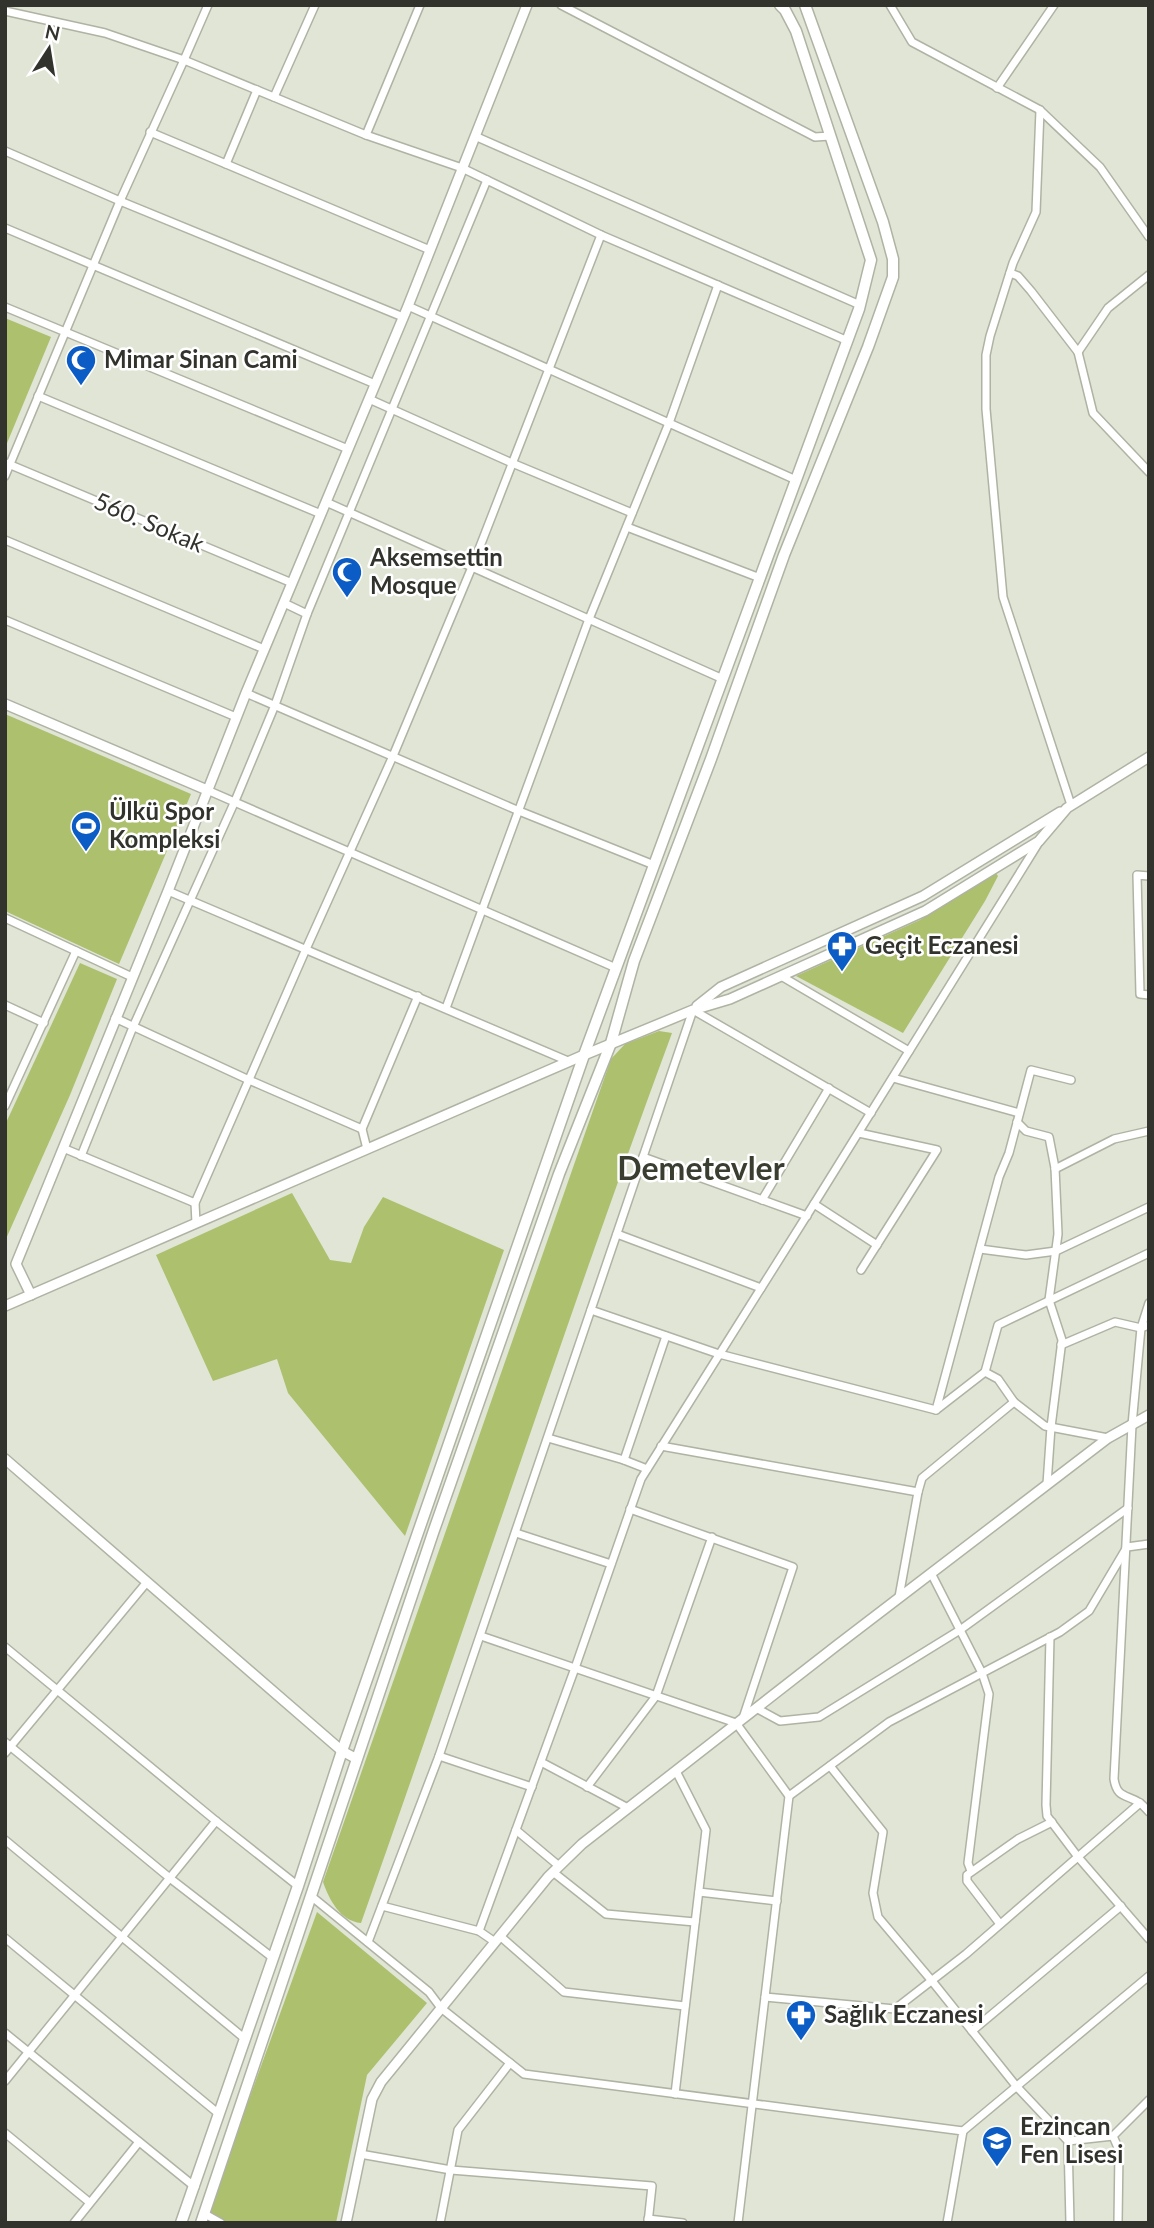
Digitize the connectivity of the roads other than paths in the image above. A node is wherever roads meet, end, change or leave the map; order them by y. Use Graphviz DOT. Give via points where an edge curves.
graph roads {
  1 [pos="25,5"];
  2 [pos="208,5"];
  3 [pos="315,5"];
  4 [pos="421,5"];
  5 [pos="527,5"];
  6 [pos="561,5"];
  7 [pos="780,5"];
  8 [pos="805,5"];
  9 [pos="890,5"];
  10 [pos="1054,5"];
  11 [pos="5,11"];
  12 [pos="23,15"];
  13 [pos="184,60"];
  14 [pos="997,88"];
  15 [pos="257,90"];
  16 [pos="274,97"];
  17 [pos="1040,110"];
  18 [pos="150,132"];
  19 [pos="366,135"];
  20 [pos="830,136"];
  21 [pos="477,137"];
  22 [pos="5,151"];
  23 [pos="226,164"];
  24 [pos="463,168"];
  25 [pos="487,180"];
  26 [pos="120,201"];
  27 [pos="5,228"];
  28 [pos="601,235"];
  29 [pos="1149,237"];
  30 [pos="430,250"];
  31 [pos="93,264"];
  32 [pos="1010,273"];
  33 [pos="1149,275"];
  34 [pos="718,285"];
  35 [pos="408,306"];
  36 [pos="860,306"];
  37 [pos="5,307"];
  38 [pos="429,315"];
  39 [pos="403,317"];
  40 [pos="65,332"];
  41 [pos="848,341"];
  42 [pos="1078,352"];
  43 [pos="548,368"];
  44 [pos="375,384"];
  45 [pos="38,396"];
  46 [pos="369,399"];
  47 [pos="392,409"];
  48 [pos="669,423"];
  49 [pos="348,449"];
  50 [pos="7,464"];
  51 [pos="512,464"];
  52 [pos="1149,472"];
  53 [pos="5,476"];
  54 [pos="796,480"];
  55 [pos="326,502"];
  56 [pos="348,512"];
  57 [pos="632,513"];
  58 [pos="321,514"];
  59 [pos="627,527"];
  60 [pos="5,540"];
  61 [pos="472,567"];
  62 [pos="760,578"];
  63 [pos="292,583"];
  64 [pos="284,603"];
  65 [pos="307,614"];
  66 [pos="589,619"];
  67 [pos="5,620"];
  68 [pos="264,649"];
  69 [pos="723,679"];
  70 [pos="246,693"];
  71 [pos="5,704"];
  72 [pos="275,705"];
  73 [pos="236,718"];
  74 [pos="393,756"];
  75 [pos="1149,757"];
  76 [pos="207,789"];
  77 [pos="235,801"];
  78 [pos="1069,807"];
  79 [pos="519,811"];
  80 [pos="1039,841"];
  81 [pos="351,852"];
  82 [pos="654,865"];
  83 [pos="1149,876"];
  84 [pos="168,891"];
  85 [pos="190,900"];
  86 [pos="482,909"];
  87 [pos="5,918"];
  88 [pos="306,949"];
  89 [pos="76,951"];
  90 [pos="616,968"];
  91 [pos="780,976"];
  92 [pos="132,977"];
  93 [pos="1149,995"];
  94 [pos="418,996"];
  95 [pos="5,1006"];
  96 [pos="446,1008"];
  97 [pos="693,1010"];
  98 [pos="116,1018"];
  99 [pos="44,1023"];
  100 [pos="133,1027"];
  101 [pos="611,1043"];
  102 [pos="909,1051"];
  103 [pos="584,1055"];
  104 [pos="568,1062"];
  105 [pos="893,1078"];
  106 [pos="249,1080"];
  107 [pos="1071,1080"];
  108 [pos="829,1088"];
  109 [pos="9,1090"];
  110 [pos="5,1106"];
  111 [pos="871,1112"];
  112 [pos="1019,1113"];
  113 [pos="1017,1122"];
  114 [pos="362,1129"];
  115 [pos="1149,1130"];
  116 [pos="859,1133"];
  117 [pos="63,1148"];
  118 [pos="367,1149"];
  119 [pos="81,1156"];
  120 [pos="643,1157"];
  121 [pos="1055,1170"];
  122 [pos="762,1200"];
  123 [pos="195,1203"];
  124 [pos="814,1204"];
  125 [pos="1149,1207"];
  126 [pos="807,1216"];
  127 [pos="196,1223"];
  128 [pos="617,1234"];
  129 [pos="877,1245"];
  130 [pos="980,1249"];
  131 [pos="1056,1251"];
  132 [pos="1149,1253"];
  133 [pos="5,1259"];
  134 [pos="16,1264"];
  135 [pos="861,1270"];
  136 [pos="761,1288"];
  137 [pos="31,1295"];
  138 [pos="1049,1300"];
  139 [pos="1149,1303"];
  140 [pos="5,1306"];
  141 [pos="591,1310"];
  142 [pos="1145,1326"];
  143 [pos="667,1336"];
  144 [pos="1061,1345"];
  145 [pos="719,1354"];
  146 [pos="985,1372"];
  147 [pos="1014,1402"];
  148 [pos="936,1410"];
  149 [pos="1149,1415"];
  150 [pos="1132,1425"];
  151 [pos="1051,1427"];
  152 [pos="548,1438"];
  153 [pos="1108,1438"];
  154 [pos="661,1446"];
  155 [pos="5,1459"];
  156 [pos="624,1460"];
  157 [pos="647,1469"];
  158 [pos="1047,1485"];
  159 [pos="918,1492"];
  160 [pos="1128,1508"];
  161 [pos="630,1509"];
  162 [pos="516,1533"];
  163 [pos="712,1537"];
  164 [pos="1149,1544"];
  165 [pos="1127,1547"];
  166 [pos="611,1564"];
  167 [pos="931,1573"];
  168 [pos="147,1583"];
  169 [pos="899,1597"];
  170 [pos="960,1630"];
  171 [pos="481,1636"];
  172 [pos="1050,1637"];
  173 [pos="5,1647"];
  174 [pos="575,1668"];
  175 [pos="982,1673"];
  176 [pos="58,1690"];
  177 [pos="656,1696"];
  178 [pos="756,1708"];
  179 [pos="739,1721"];
  180 [pos="7,1747"];
  181 [pos="341,1751"];
  182 [pos="439,1756"];
  183 [pos="357,1759"];
  184 [pos="541,1762"];
  185 [pos="830,1766"];
  186 [pos="676,1771"];
  187 [pos="532,1787"];
  188 [pos="587,1787"];
  189 [pos="789,1796"];
  190 [pos="1140,1803"];
  191 [pos="628,1808"];
  192 [pos="1149,1812"];
  193 [pos="216,1821"];
  194 [pos="1052,1822"];
  195 [pos="516,1830"];
  196 [pos="5,1840"];
  197 [pos="1078,1857"];
  198 [pos="556,1869"];
  199 [pos="971,1871"];
  200 [pos="171,1879"];
  201 [pos="298,1886"];
  202 [pos="699,1892"];
  203 [pos="311,1896"];
  204 [pos="777,1901"];
  205 [pos="382,1906"];
  206 [pos="1121,1906"];
  207 [pos="695,1923"];
  208 [pos="1000,1924"];
  209 [pos="479,1931"];
  210 [pos="123,1937"];
  211 [pos="5,1938"];
  212 [pos="497,1939"];
  213 [pos="1149,1939"];
  214 [pos="368,1942"];
  215 [pos="273,1958"];
  216 [pos="1149,1976"];
  217 [pos="932,1981"];
  218 [pos="76,1996"];
  219 [pos="765,1997"];
  220 [pos="685,2006"];
  221 [pos="441,2008"];
  222 [pos="972,2031"];
  223 [pos="5,2033"];
  224 [pos="244,2038"];
  225 [pos="29,2053"];
  226 [pos="510,2063"];
  227 [pos="5,2081"];
  228 [pos="1017,2087"];
  229 [pos="675,2094"];
  230 [pos="1149,2100"];
  231 [pos="753,2104"];
  232 [pos="219,2114"];
  233 [pos="963,2132"];
  234 [pos="5,2133"];
  235 [pos="1113,2136"];
  236 [pos="1068,2141"];
  237 [pos="139,2142"];
  238 [pos="360,2154"];
  239 [pos="451,2170"];
  240 [pos="195,2187"];
  241 [pos="89,2202"];
  242 [pos="203,2218"];
  243 [pos="648,2221"];
  244 [pos="74,2223"];
  245 [pos="181,2223"];
  246 [pos="221,2223"];
  247 [pos="346,2223"];
  248 [pos="440,2223"];
  249 [pos="683,2223"];
  250 [pos="738,2223"];
  251 [pos="947,2223"];
  252 [pos="1070,2223"];
  253 [pos="1118,2223"];
  1 -- 12 [label="street"];
  2 -- 13 [label="street"];
  3 -- 16 [label="street"];
  4 -- 19 [label="street"];
  5 -- 21 [label="street"];
  6 -- 20 [label="street" via="815,137"];
  7 -- 20 [label="main road" via="796,31"];
  8 -- 101 [label="main road" via="883,222 893,277 784,555 635,961"];
  9 -- 14 [label="street" via="912,41"];
  10 -- 14 [label="street"];
  11 -- 12 [label="street"];
  12 -- 13 [label="street" via="105,33"];
  13 -- 15 [label="street"];
  13 -- 18 [label="street"];
  14 -- 17 [label="street"];
  15 -- 16 [label="street"];
  15 -- 23 [label="street"];
  16 -- 19 [label="street"];
  17 -- 29 [label="street" via="1100,167"];
  17 -- 32 [label="street" via="1036,212"];
  18 -- 23 [label="street"];
  18 -- 26 [label="street"];
  19 -- 24 [label="street"];
  20 -- 36 [label="main road" via="871,260"];
  21 -- 24 [label="street"];
  21 -- 36 [label="street"];
  22 -- 26 [label="street"];
  23 -- 30 [label="street"];
  24 -- 25 [label="street"];
  24 -- 30 [label="street"];
  25 -- 28 [label="street"];
  25 -- 38 [label="street"];
  26 -- 31 [label="street"];
  26 -- 39 [label="street"];
  27 -- 31 [label="street"];
  28 -- 34 [label="street"];
  28 -- 43 [label="street"];
  30 -- 35 [label="street"];
  31 -- 40 [label="street"];
  31 -- 44 [label="street"];
  32 -- 42 [label="street" via="1018,276"];
  32 -- 78 [label="street" via="990,336 985,380 1003,597"];
  33 -- 42 [label="street" via="1108,308"];
  34 -- 41 [label="street"];
  34 -- 48 [label="street"];
  35 -- 38 [label="street"];
  35 -- 39 [label="street"];
  36 -- 41 [label="main road"];
  37 -- 40 [label="street"];
  38 -- 43 [label="street"];
  38 -- 47 [label="street"];
  39 -- 44 [label="street"];
  40 -- 45 [label="street"];
  40 -- 49 [label="street"];
  41 -- 54 [label="main road"];
  42 -- 52 [label="street" via="1093,413"];
  43 -- 48 [label="street"];
  43 -- 51 [label="street"];
  44 -- 46 [label="street"];
  45 -- 50 [label="street"];
  45 -- 58 [label="street"];
  46 -- 47 [label="street"];
  46 -- 49 [label="street"];
  47 -- 51 [label="street"];
  47 -- 56 [label="street"];
  48 -- 54 [label="street"];
  48 -- 57 [label="street"];
  49 -- 55 [label="street"];
  50 -- 53 [label="street"];
  50 -- 63 [label="street, 560. Sokak"];
  51 -- 57 [label="street"];
  51 -- 61 [label="street"];
  54 -- 62 [label="main road"];
  55 -- 56 [label="street"];
  55 -- 58 [label="street"];
  56 -- 61 [label="street"];
  56 -- 65 [label="street"];
  57 -- 59 [label="street"];
  58 -- 63 [label="street"];
  59 -- 62 [label="street"];
  59 -- 66 [label="street"];
  60 -- 68 [label="street"];
  61 -- 66 [label="street"];
  61 -- 74 [label="street"];
  62 -- 69 [label="main road"];
  63 -- 64 [label="street"];
  64 -- 65 [label="street"];
  64 -- 68 [label="street"];
  65 -- 72 [label="street"];
  66 -- 69 [label="street"];
  66 -- 79 [label="street"];
  67 -- 73 [label="street"];
  68 -- 70 [label="street"];
  69 -- 82 [label="main road"];
  70 -- 72 [label="street"];
  70 -- 73 [label="street"];
  71 -- 76 [label="street"];
  72 -- 74 [label="street"];
  72 -- 77 [label="street"];
  73 -- 76 [label="street"];
  74 -- 79 [label="street"];
  74 -- 81 [label="street"];
  75 -- 78 [label="street"];
  76 -- 77 [label="street"];
  76 -- 84 [label="street"];
  77 -- 81 [label="street"];
  77 -- 85 [label="street"];
  78 -- 80 [label="street"];
  78 -- 97 [label="street" via="923,896 721,987"];
  79 -- 82 [label="street"];
  79 -- 86 [label="street"];
  80 -- 91 [label="street" via="925,911"];
  80 -- 102 [label="street"];
  81 -- 86 [label="street"];
  81 -- 88 [label="street"];
  82 -- 90 [label="main road"];
  83 -- 93 [label="street" via="1137,875 1140,994"];
  84 -- 85 [label="street"];
  84 -- 92 [label="street"];
  85 -- 88 [label="street"];
  85 -- 100 [label="street"];
  86 -- 90 [label="street"];
  86 -- 96 [label="street"];
  87 -- 89 [label="street"];
  88 -- 94 [label="street"];
  88 -- 106 [label="street"];
  89 -- 92 [label="street"];
  89 -- 99 [label="street"];
  90 -- 103 [label="main road"];
  91 -- 97 [label="street"];
  91 -- 102 [label="street"];
  92 -- 98 [label="street"];
  94 -- 96 [label="street"];
  94 -- 114 [label="street"];
  95 -- 99 [label="street"];
  96 -- 104 [label="street"];
  97 -- 101 [label="street"];
  97 -- 108 [label="street"];
  97 -- 120 [label="street"];
  98 -- 100 [label="street"];
  98 -- 117 [label="street"];
  99 -- 109 [label="street"];
  100 -- 106 [label="street"];
  100 -- 119 [label="street"];
  101 -- 103 [label="street"];
  101 -- 183 [label="main road" via="559,1174"];
  102 -- 105 [label="street"];
  103 -- 104 [label="street"];
  103 -- 181 [label="main road"];
  104 -- 118 [label="street"];
  105 -- 111 [label="street"];
  105 -- 112 [label="street"];
  106 -- 114 [label="street"];
  106 -- 123 [label="street"];
  107 -- 112 [label="street" via="1031,1070"];
  108 -- 111 [label="street"];
  108 -- 122 [label="street"];
  109 -- 110 [label="street"];
  111 -- 116 [label="street"];
  112 -- 113 [label="street"];
  113 -- 121 [label="street" via="1026,1131 1049,1138"];
  113 -- 130 [label="street"];
  114 -- 118 [label="street"];
  115 -- 121 [label="street" via="1114,1139"];
  116 -- 124 [label="street"];
  116 -- 129 [label="street" via="937,1150"];
  117 -- 119 [label="street"];
  117 -- 134 [label="street"];
  118 -- 127 [label="street"];
  119 -- 123 [label="street"];
  120 -- 122 [label="street"];
  120 -- 128 [label="street"];
  121 -- 131 [label="street"];
  122 -- 126 [label="street"];
  123 -- 127 [label="street"];
  124 -- 126 [label="street"];
  124 -- 129 [label="street"];
  125 -- 131 [label="street"];
  126 -- 136 [label="street"];
  127 -- 137 [label="street"];
  128 -- 136 [label="street"];
  128 -- 141 [label="street"];
  129 -- 135 [label="street"];
  130 -- 131 [label="street" via="1026,1255"];
  130 -- 148 [label="street"];
  131 -- 138 [label="street"];
  132 -- 138 [label="street"];
  133 -- 134 [label="street"];
  134 -- 137 [label="street"];
  136 -- 145 [label="street"];
  137 -- 140 [label="street"];
  138 -- 144 [label="street"];
  138 -- 146 [label="street" via="998,1325"];
  139 -- 142 [label="street"];
  141 -- 143 [label="street"];
  141 -- 152 [label="street"];
  142 -- 144 [label="street" via="1115,1322"];
  142 -- 150 [label="street"];
  143 -- 145 [label="street"];
  143 -- 156 [label="street"];
  144 -- 151 [label="street"];
  145 -- 148 [label="street"];
  145 -- 154 [label="street"];
  146 -- 147 [label="street" via="998,1379"];
  146 -- 148 [label="street"];
  147 -- 151 [label="street"];
  147 -- 159 [label="street" via="922,1478"];
  149 -- 150 [label="street"];
  150 -- 153 [label="street"];
  150 -- 160 [label="street"];
  151 -- 153 [label="street"];
  151 -- 158 [label="street"];
  152 -- 156 [label="street"];
  152 -- 162 [label="street"];
  153 -- 158 [label="street"];
  154 -- 157 [label="street"];
  154 -- 159 [label="street"];
  155 -- 168 [label="street"];
  156 -- 157 [label="street"];
  157 -- 161 [label="street"];
  158 -- 167 [label="street"];
  159 -- 169 [label="street"];
  160 -- 165 [label="street"];
  160 -- 170 [label="street"];
  161 -- 163 [label="street"];
  161 -- 166 [label="street"];
  162 -- 166 [label="street"];
  162 -- 171 [label="street"];
  163 -- 177 [label="street"];
  163 -- 179 [label="street" via="793,1567"];
  164 -- 165 [label="street"];
  165 -- 172 [label="street" via="1089,1611"];
  165 -- 190 [label="street" via="1115,1779 1121,1794"];
  166 -- 174 [label="street"];
  167 -- 169 [label="street"];
  167 -- 170 [label="street"];
  168 -- 176 [label="street"];
  168 -- 181 [label="street"];
  169 -- 178 [label="street"];
  170 -- 175 [label="street"];
  170 -- 178 [label="street" via="818,1717 780,1721"];
  171 -- 174 [label="street"];
  171 -- 182 [label="street"];
  172 -- 175 [label="street"];
  172 -- 194 [label="street" via="1046,1805"];
  173 -- 176 [label="street"];
  174 -- 177 [label="street"];
  174 -- 184 [label="street"];
  175 -- 185 [label="street" via="889,1722"];
  175 -- 199 [label="street" via="989,1694 968,1863"];
  176 -- 180 [label="street"];
  176 -- 193 [label="street"];
  177 -- 179 [label="street"];
  177 -- 188 [label="street"];
  178 -- 179 [label="street"];
  179 -- 186 [label="street"];
  179 -- 189 [label="street"];
  180 -- 200 [label="street"];
  181 -- 183 [label="street"];
  181 -- 201 [label="main road"];
  182 -- 187 [label="street"];
  182 -- 205 [label="street"];
  183 -- 203 [label="main road"];
  184 -- 187 [label="street"];
  184 -- 188 [label="street"];
  185 -- 189 [label="street"];
  185 -- 217 [label="street" via="883,1832 873,1893 878,1917"];
  186 -- 191 [label="street"];
  186 -- 202 [label="street" via="706,1830"];
  187 -- 195 [label="street"];
  188 -- 191 [label="street"];
  189 -- 204 [label="street"];
  190 -- 192 [label="street"];
  190 -- 197 [label="street"];
  191 -- 198 [label="street"];
  193 -- 200 [label="street"];
  193 -- 201 [label="street"];
  194 -- 197 [label="street"];
  194 -- 199 [label="street"];
  195 -- 198 [label="street"];
  195 -- 209 [label="street"];
  196 -- 210 [label="street"];
  197 -- 206 [label="street"];
  197 -- 208 [label="street"];
  198 -- 207 [label="street" via="606,1914"];
  198 -- 212 [label="street"];
  199 -- 208 [label="street" via="967,1881"];
  200 -- 210 [label="street"];
  200 -- 215 [label="street"];
  201 -- 215 [label="main road"];
  202 -- 204 [label="street"];
  202 -- 207 [label="street"];
  203 -- 214 [label="street"];
  203 -- 242 [label="main road"];
  204 -- 219 [label="street"];
  205 -- 209 [label="street"];
  205 -- 214 [label="street"];
  206 -- 213 [label="street"];
  206 -- 222 [label="street"];
  207 -- 220 [label="street"];
  208 -- 217 [label="street"];
  209 -- 212 [label="street"];
  210 -- 218 [label="street"];
  210 -- 224 [label="street"];
  211 -- 218 [label="street"];
  212 -- 220 [label="street" via="564,1992"];
  212 -- 221 [label="street"];
  214 -- 221 [label="street" via="429,1992"];
  215 -- 224 [label="main road"];
  216 -- 228 [label="street"];
  217 -- 219 [label="street" via="895,2009"];
  217 -- 222 [label="street"];
  218 -- 225 [label="street"];
  218 -- 232 [label="street"];
  219 -- 231 [label="street"];
  220 -- 229 [label="street"];
  221 -- 226 [label="street"];
  221 -- 238 [label="street" via="381,2081 372,2099"];
  222 -- 228 [label="street"];
  223 -- 225 [label="street"];
  224 -- 232 [label="main road"];
  225 -- 227 [label="street"];
  225 -- 237 [label="street"];
  226 -- 229 [label="street" via="524,2074"];
  226 -- 239 [label="street" via="458,2130"];
  228 -- 233 [label="street"];
  228 -- 236 [label="street"];
  229 -- 231 [label="street"];
  230 -- 235 [label="street"];
  231 -- 233 [label="street"];
  231 -- 250 [label="street"];
  232 -- 240 [label="main road"];
  233 -- 251 [label="street"];
  234 -- 241 [label="street"];
  235 -- 236 [label="street"];
  235 -- 253 [label="street" via="1119,2150"];
  236 -- 252 [label="street"];
  237 -- 240 [label="street"];
  237 -- 241 [label="street"];
  238 -- 239 [label="street"];
  238 -- 247 [label="street"];
  239 -- 243 [label="street" via="652,2186"];
  239 -- 248 [label="street"];
  240 -- 245 [label="main road"];
  241 -- 244 [label="street"];
  242 -- 246 [label="street"];
  243 -- 249 [label="street"];
}
